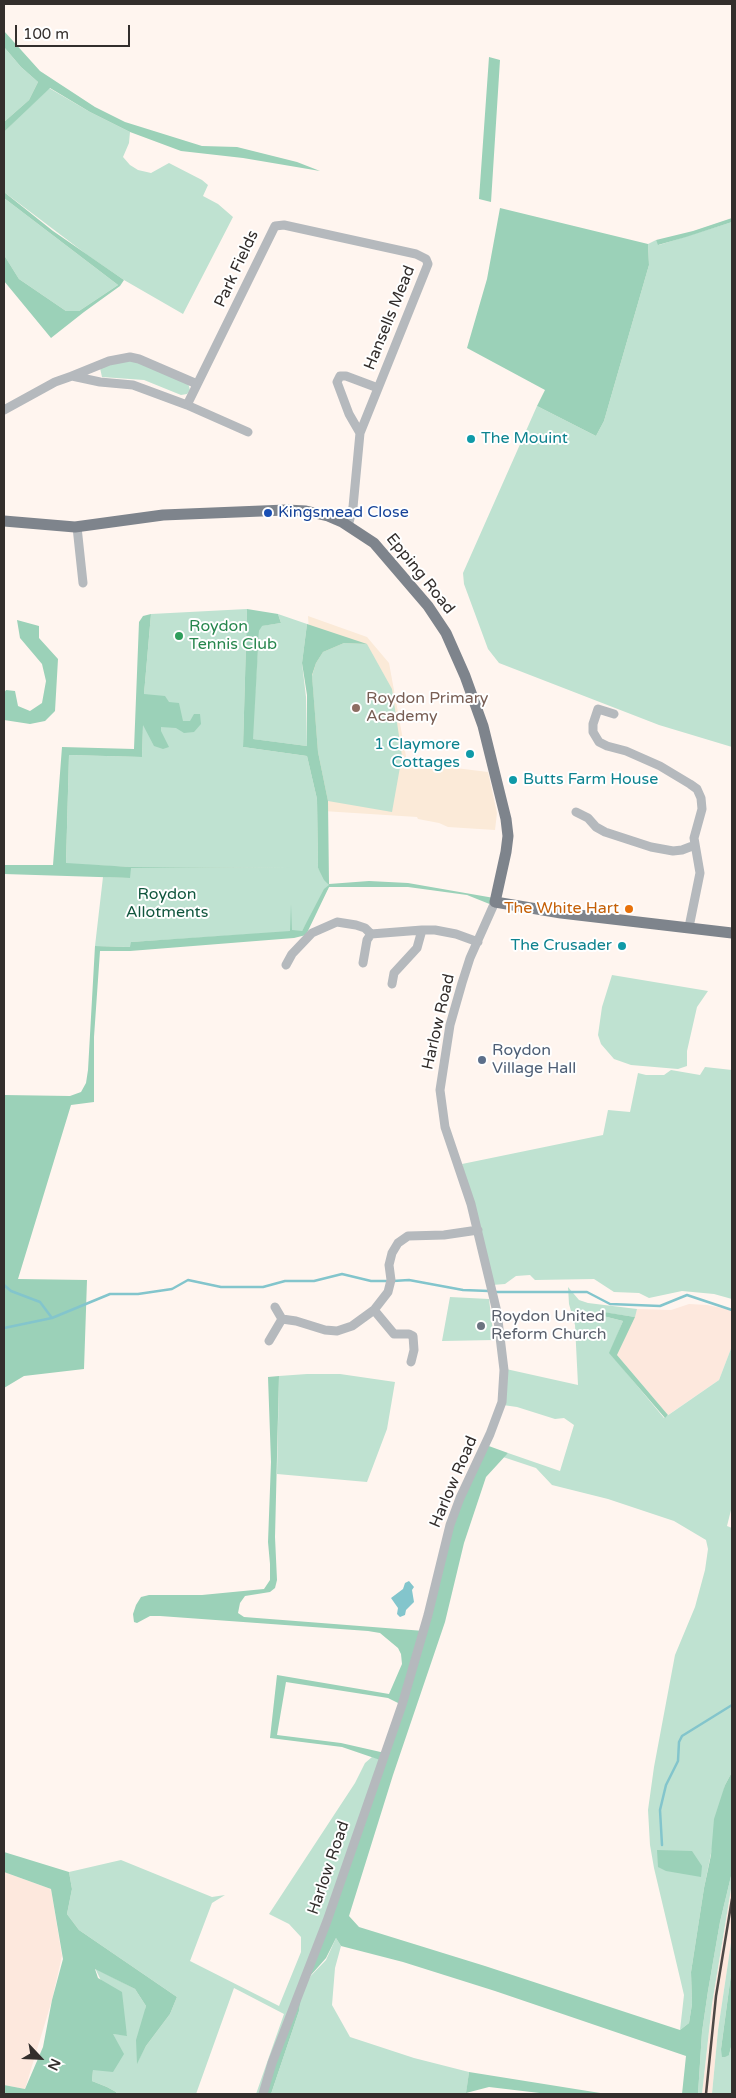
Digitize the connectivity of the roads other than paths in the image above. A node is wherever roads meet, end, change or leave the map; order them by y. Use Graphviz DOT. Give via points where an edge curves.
graph roads {
  1 [pos="426,259"];
  2 [pos="98,365"];
  3 [pos="72,376"];
  4 [pos="100,382"];
  5 [pos="197,384"];
  6 [pos="378,388"];
  7 [pos="188,405"];
  8 [pos="4,410"];
  9 [pos="248,432"];
  10 [pos="360,433"];
  11 [pos="4,522"];
  12 [pos="348,526"];
  13 [pos="77,527"];
  14 [pos="83,584"];
  15 [pos="614,714"];
  16 [pos="576,812"];
  17 [pos="695,845"];
  18 [pos="495,902"];
  19 [pos="689,927"];
  20 [pos="422,930"];
  21 [pos="732,933"];
  22 [pos="371,934"];
  23 [pos="478,942"];
  24 [pos="363,963"];
  25 [pos="286,965"];
  26 [pos="392,984"];
  27 [pos="478,1230"];
  28 [pos="275,1307"];
  29 [pos="374,1310"];
  30 [pos="282,1319"];
  31 [pos="269,1341"];
  32 [pos="411,1362"];
  33 [pos="263,2094"];
  1 -- 5 [label="street, Park Fields" via="416,254 284,225 275,226"];
  1 -- 6 [label="street, Hansells Mead" via="428,264"];
  2 -- 3 [label="street"];
  2 -- 4 [label="street"];
  2 -- 5 [label="street" via="120,358 139,359"];
  3 -- 4 [label="street"];
  3 -- 8 [label="street"];
  4 -- 7 [label="street" via="133,385"];
  5 -- 7 [label="street, Park Fields"];
  6 -- 10 [label="street, Hansells Mead"];
  6 -- 10 [label="street, Hansells Mead" via="346,376 340,376 337,382"];
  7 -- 9 [label="street"];
  10 -- 12 [label="street, Hansells Mead"];
  11 -- 13 [label="main road, Epping Road"];
  12 -- 13 [label="main road, Epping Road" via="328,516 286,510 163,515"];
  12 -- 18 [label="main road, Epping Road" via="374,543 428,606 446,634 467,682 483,726 506,818 506,852"];
  13 -- 14 [label="street"];
  15 -- 17 [label="street" via="598,709 593,732 599,742 660,766 697,789 702,809"];
  16 -- 17 [label="street" via="605,832 651,847 673,851"];
  17 -- 19 [label="street" via="700,873"];
  18 -- 19 [label="main road"];
  18 -- 23 [label="street, Harlow Road"];
  19 -- 21 [label="main road"];
  20 -- 22 [label="street"];
  20 -- 23 [label="street" via="456,934"];
  20 -- 26 [label="street" via="417,948 394,973"];
  22 -- 24 [label="street"];
  22 -- 25 [label="street" via="356,924 337,922 312,933"];
  23 -- 27 [label="street, Harlow Road" via="466,969 450,1025 440,1090 445,1127"];
  27 -- 29 [label="street" via="408,1236 398,1243 389,1265 391,1280 388,1292"];
  27 -- 33 [label="street, Harlow Road" via="502,1343 502,1402 450,1525 402,1706"];
  28 -- 30 [label="street"];
  29 -- 30 [label="street" via="352,1326 337,1331"];
  29 -- 32 [label="street" via="394,1334 413,1336"];
  30 -- 31 [label="street"];
}
